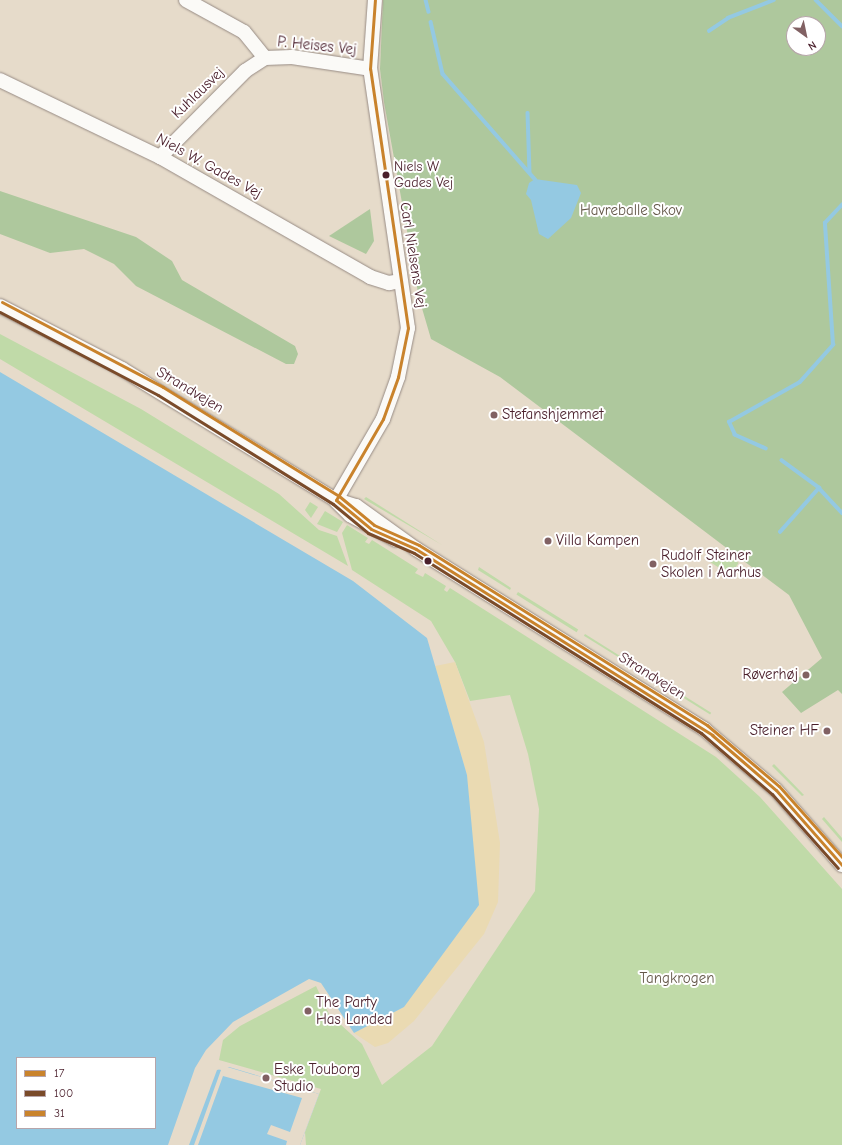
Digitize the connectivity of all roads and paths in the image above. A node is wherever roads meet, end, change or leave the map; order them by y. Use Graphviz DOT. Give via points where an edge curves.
graph roads {
  1 [pos="186,0"];
  2 [pos="375,0"];
  3 [pos="265,58"];
  4 [pos="370,69"];
  5 [pos="0,80"];
  6 [pos="160,157"];
  7 [pos="400,281"];
  8 [pos="0,306"];
  9 [pos="336,500"];
  10 [pos="842,865"];
  1 -- 3 [label="street, P. Heises Vej" via="244,32"];
  2 -- 4 [label="street, Carl Nielsens Vej"];
  3 -- 4 [label="street, P. Heises Vej" via="292,57"];
  3 -- 6 [label="street, Kuhlausvej" via="245,71"];
  4 -- 7 [label="street, Carl Nielsens Vej"];
  5 -- 6 [label="street, Niels W. Gades Vej"];
  6 -- 7 [label="street, Niels W. Gades Vej" via="370,276 389,282"];
  7 -- 9 [label="street, Carl Nielsens Vej" via="408,328 398,377 383,419"];
  8 -- 9 [label="street, Strandvejen" via="128,373"];
  9 -- 10 [label="street, Strandvejen" via="356,506 416,549 712,735 776,790"];
}
